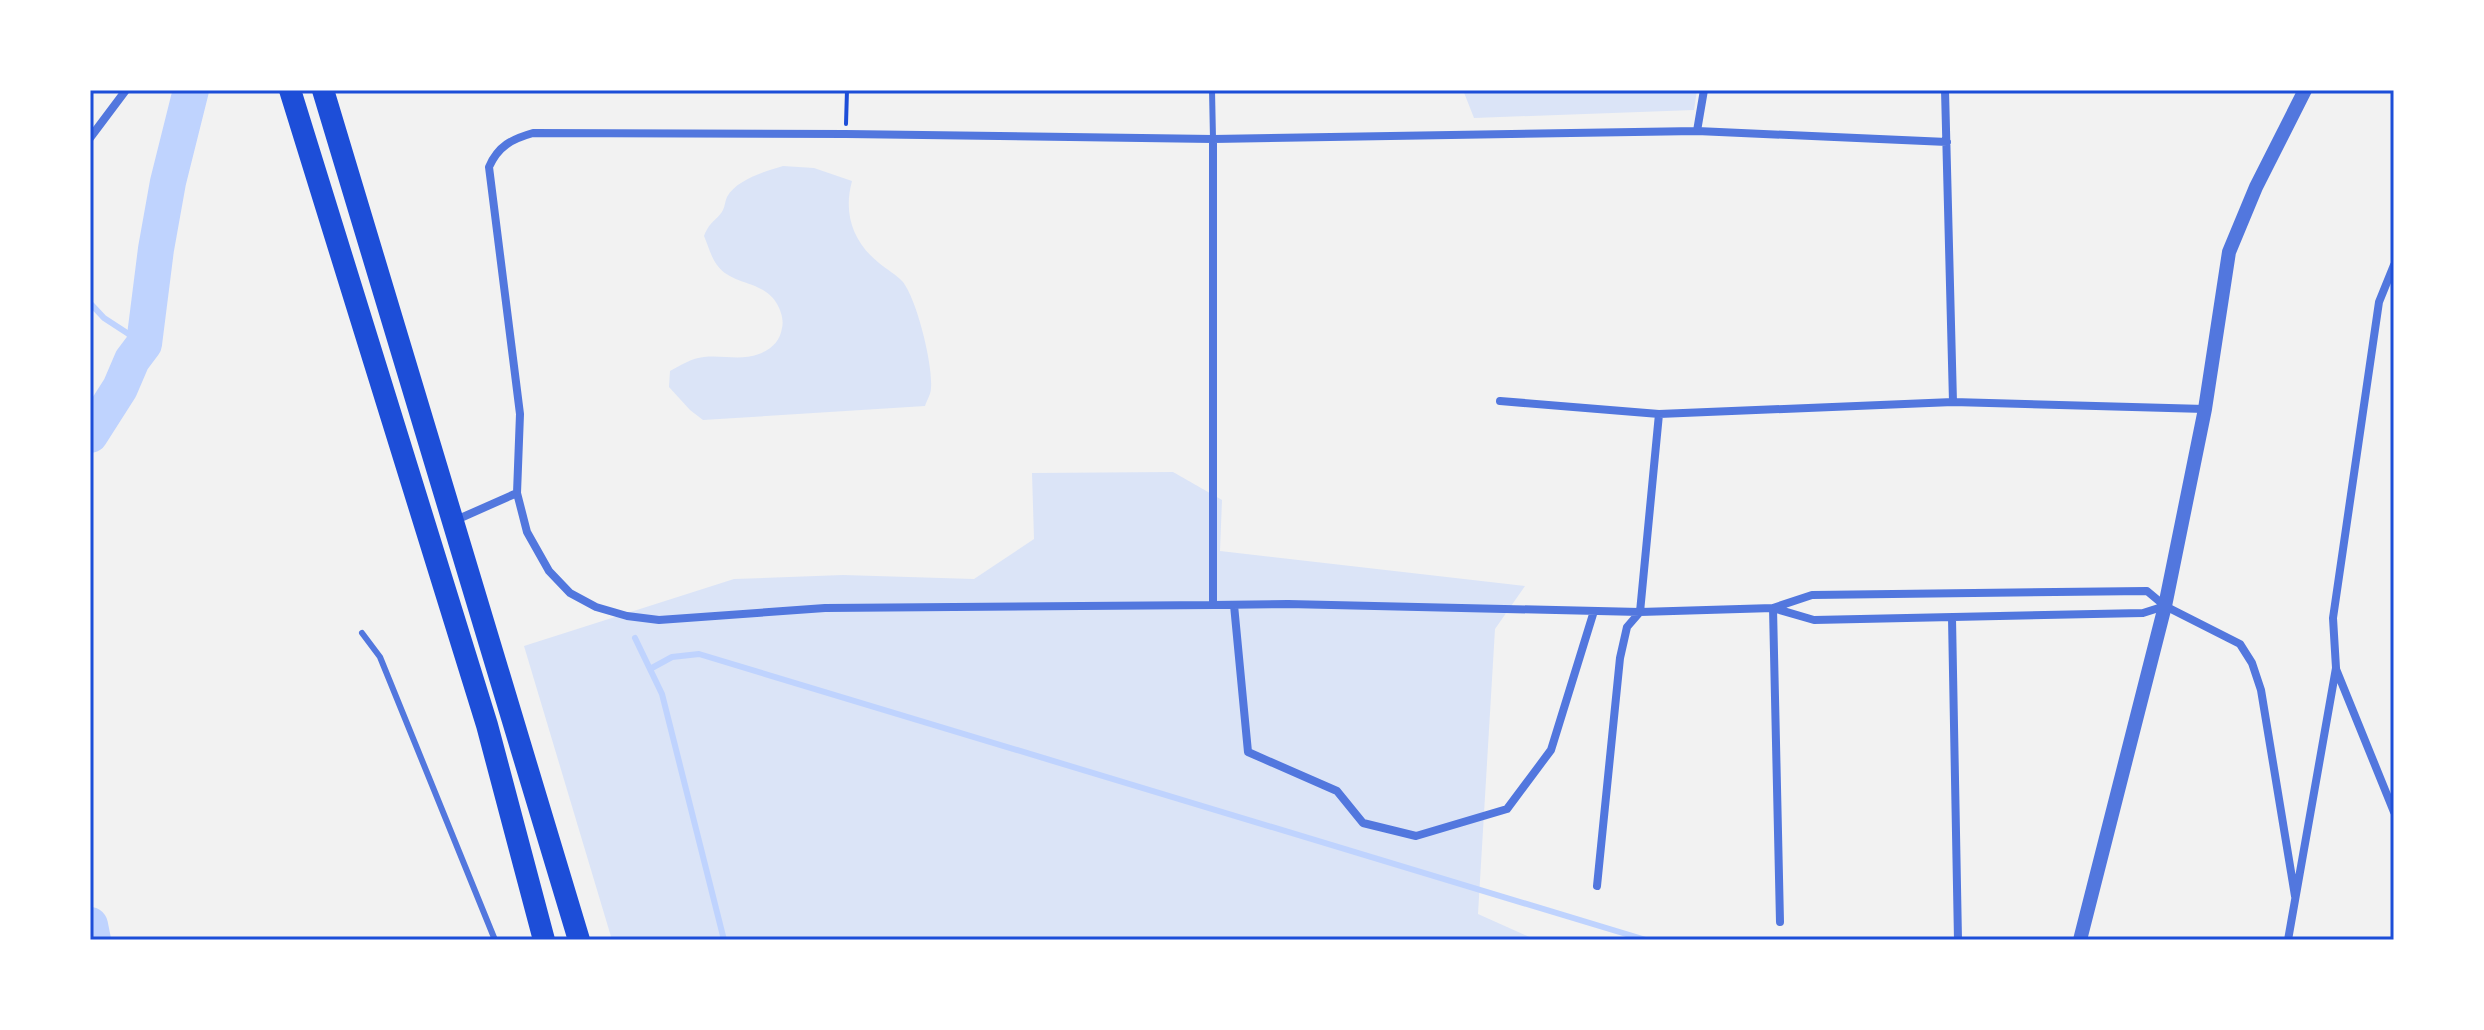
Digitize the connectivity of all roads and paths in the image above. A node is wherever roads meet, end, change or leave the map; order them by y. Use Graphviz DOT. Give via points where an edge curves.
graph roads {
  1 [pos="126,90"];
  2 [pos="290,90"];
  3 [pos="323,90"];
  4 [pos="847,90"];
  5 [pos="1212,90"];
  6 [pos="1704,90"];
  7 [pos="1945,90"];
  8 [pos="2305,90"];
  9 [pos="1697,131"];
  10 [pos="846,134"];
  11 [pos="90,138"];
  12 [pos="1213,139"];
  13 [pos="1947,142"];
  14 [pos="2394,265"];
  15 [pos="1500,401"];
  16 [pos="1953,402"];
  17 [pos="2205,409"];
  18 [pos="1659,414"];
  19 [pos="517,493"];
  20 [pos="452,522"];
  21 [pos="1213,605"];
  22 [pos="1234,605"];
  23 [pos="2165,606"];
  24 [pos="1773,608"];
  25 [pos="1594,611"];
  26 [pos="1640,612"];
  27 [pos="1952,618"];
  28 [pos="362,633"];
  29 [pos="2336,668"];
  30 [pos="2394,812"];
  31 [pos="1597,886"];
  32 [pos="2295,896"];
  33 [pos="1780,922"];
  34 [pos="495,940"];
  35 [pos="544,940"];
  36 [pos="579,940"];
  37 [pos="1958,940"];
  38 [pos="2080,940"];
  39 [pos="2288,940"];
  1 -- 11 [label="street"];
  2 -- 35 [label="highway" via="487,725"];
  3 -- 20 [label="highway"];
  4 -- 10 [label="path"];
  5 -- 12 [label="lane"];
  6 -- 9 [label="street"];
  7 -- 13 [label="street"];
  8 -- 17 [label="street" via="2229,252"];
  9 -- 12 [label="street"];
  9 -- 13 [label="street"];
  10 -- 12 [label="street"];
  10 -- 19 [label="street" via="544,133 518,137 494,155 489,180 520,414"];
  12 -- 21 [label="street"];
  13 -- 16 [label="street"];
  14 -- 29 [label="street" via="2379,302 2343,543 2333,618"];
  15 -- 18 [label="street"];
  16 -- 17 [label="street"];
  16 -- 18 [label="street"];
  17 -- 23 [label="street"];
  18 -- 26 [label="street"];
  19 -- 20 [label="street"];
  19 -- 21 [label="street" via="527,532 549,571 570,593 627,616 659,620 825,608"];
  20 -- 36 [label="highway"];
  21 -- 22 [label="street"];
  22 -- 25 [label="street"];
  22 -- 25 [label="street" via="1248,752 1337,791 1363,823 1416,836 1507,809 1551,750"];
  23 -- 24 [label="street" via="2147,591 1812,595"];
  23 -- 27 [label="street" via="2143,613"];
  23 -- 32 [label="street" via="2240,644 2252,663"];
  23 -- 38 [label="street"];
  24 -- 26 [label="street"];
  24 -- 27 [label="street" via="1814,620"];
  24 -- 33 [label="street"];
  25 -- 26 [label="street"];
  26 -- 31 [label="street" via="1627,627 1620,658"];
  27 -- 37 [label="street"];
  28 -- 34 [label="lane" via="380,657"];
  29 -- 30 [label="street"];
  29 -- 32 [label="street"];
  32 -- 39 [label="street"];
}
